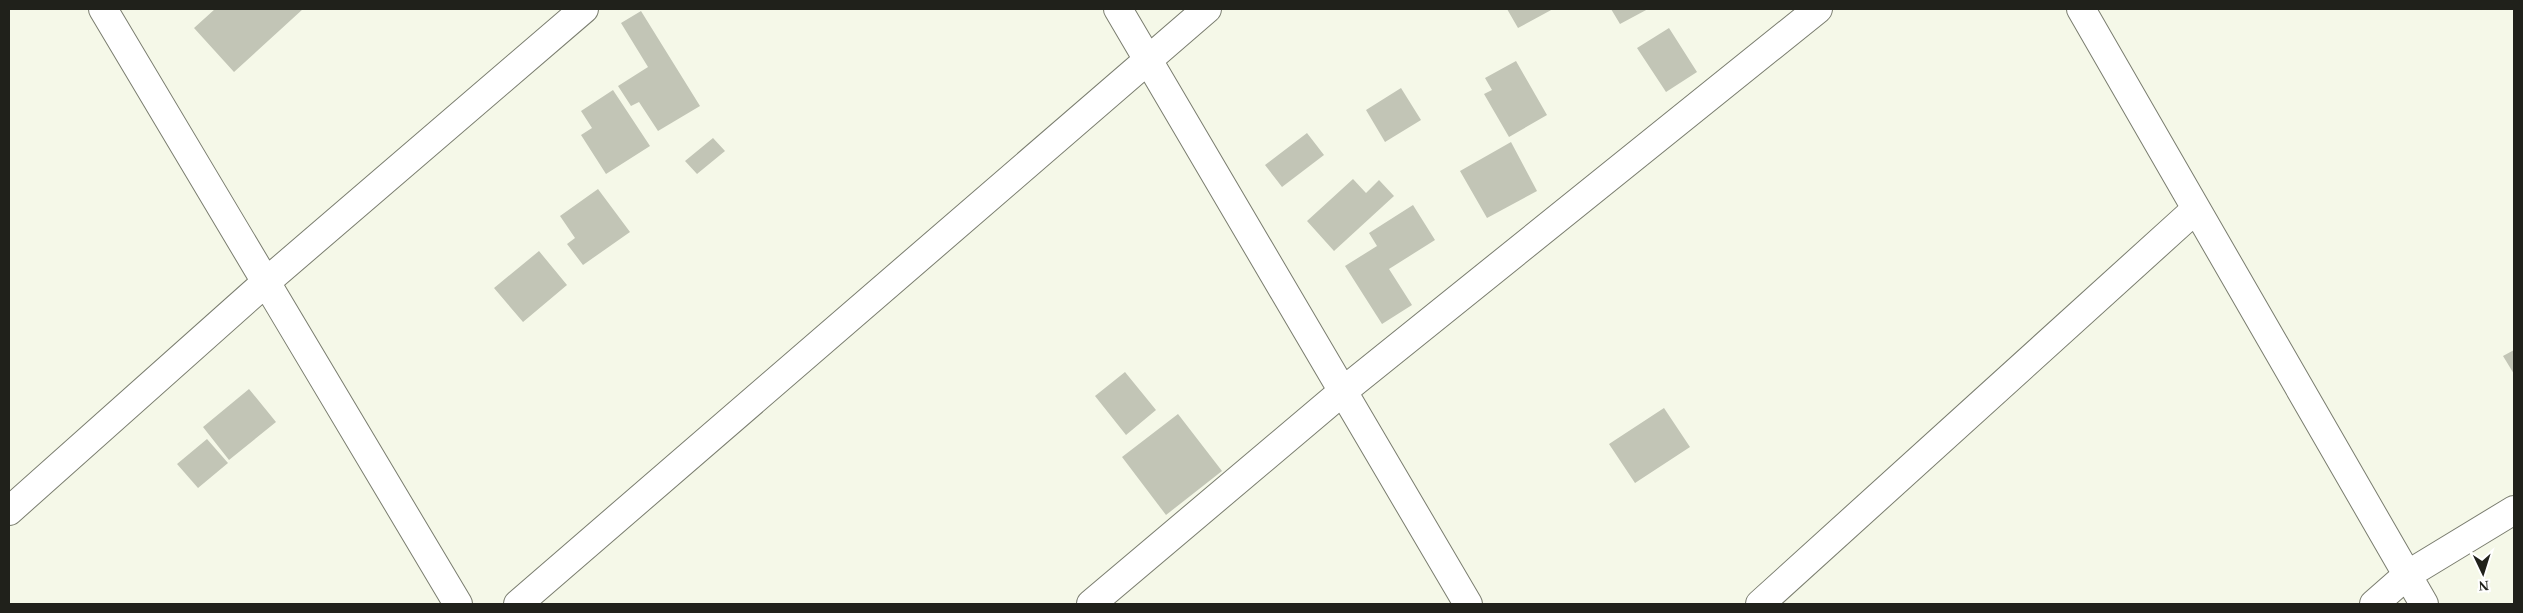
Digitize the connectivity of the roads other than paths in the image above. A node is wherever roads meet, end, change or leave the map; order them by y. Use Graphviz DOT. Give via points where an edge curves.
graph roads {
  1 [pos="103,9"];
  2 [pos="584,9"];
  3 [pos="1118,9"];
  4 [pos="1208,9"];
  5 [pos="1818,9"];
  6 [pos="2082,9"];
  7 [pos="1148,60"];
  8 [pos="2196,208"];
  9 [pos="266,282"];
  10 [pos="1342,392"];
  11 [pos="2514,510"];
  12 [pos="9,511"];
  13 [pos="2407,575"];
  14 [pos="458,604"];
  15 [pos="518,604"];
  16 [pos="1091,604"];
  17 [pos="1468,604"];
  18 [pos="1760,604"];
  19 [pos="2374,604"];
  20 [pos="2424,604"];
  1 -- 9 [label="street"];
  2 -- 9 [label="street"];
  3 -- 7 [label="street"];
  4 -- 7 [label="street"];
  5 -- 10 [label="street"];
  6 -- 8 [label="street"];
  7 -- 10 [label="street"];
  7 -- 15 [label="street"];
  8 -- 13 [label="street"];
  8 -- 18 [label="street"];
  9 -- 12 [label="street"];
  9 -- 14 [label="street"];
  10 -- 16 [label="street"];
  10 -- 17 [label="street"];
  11 -- 13 [label="street"];
  13 -- 19 [label="street"];
  13 -- 20 [label="street"];
}
